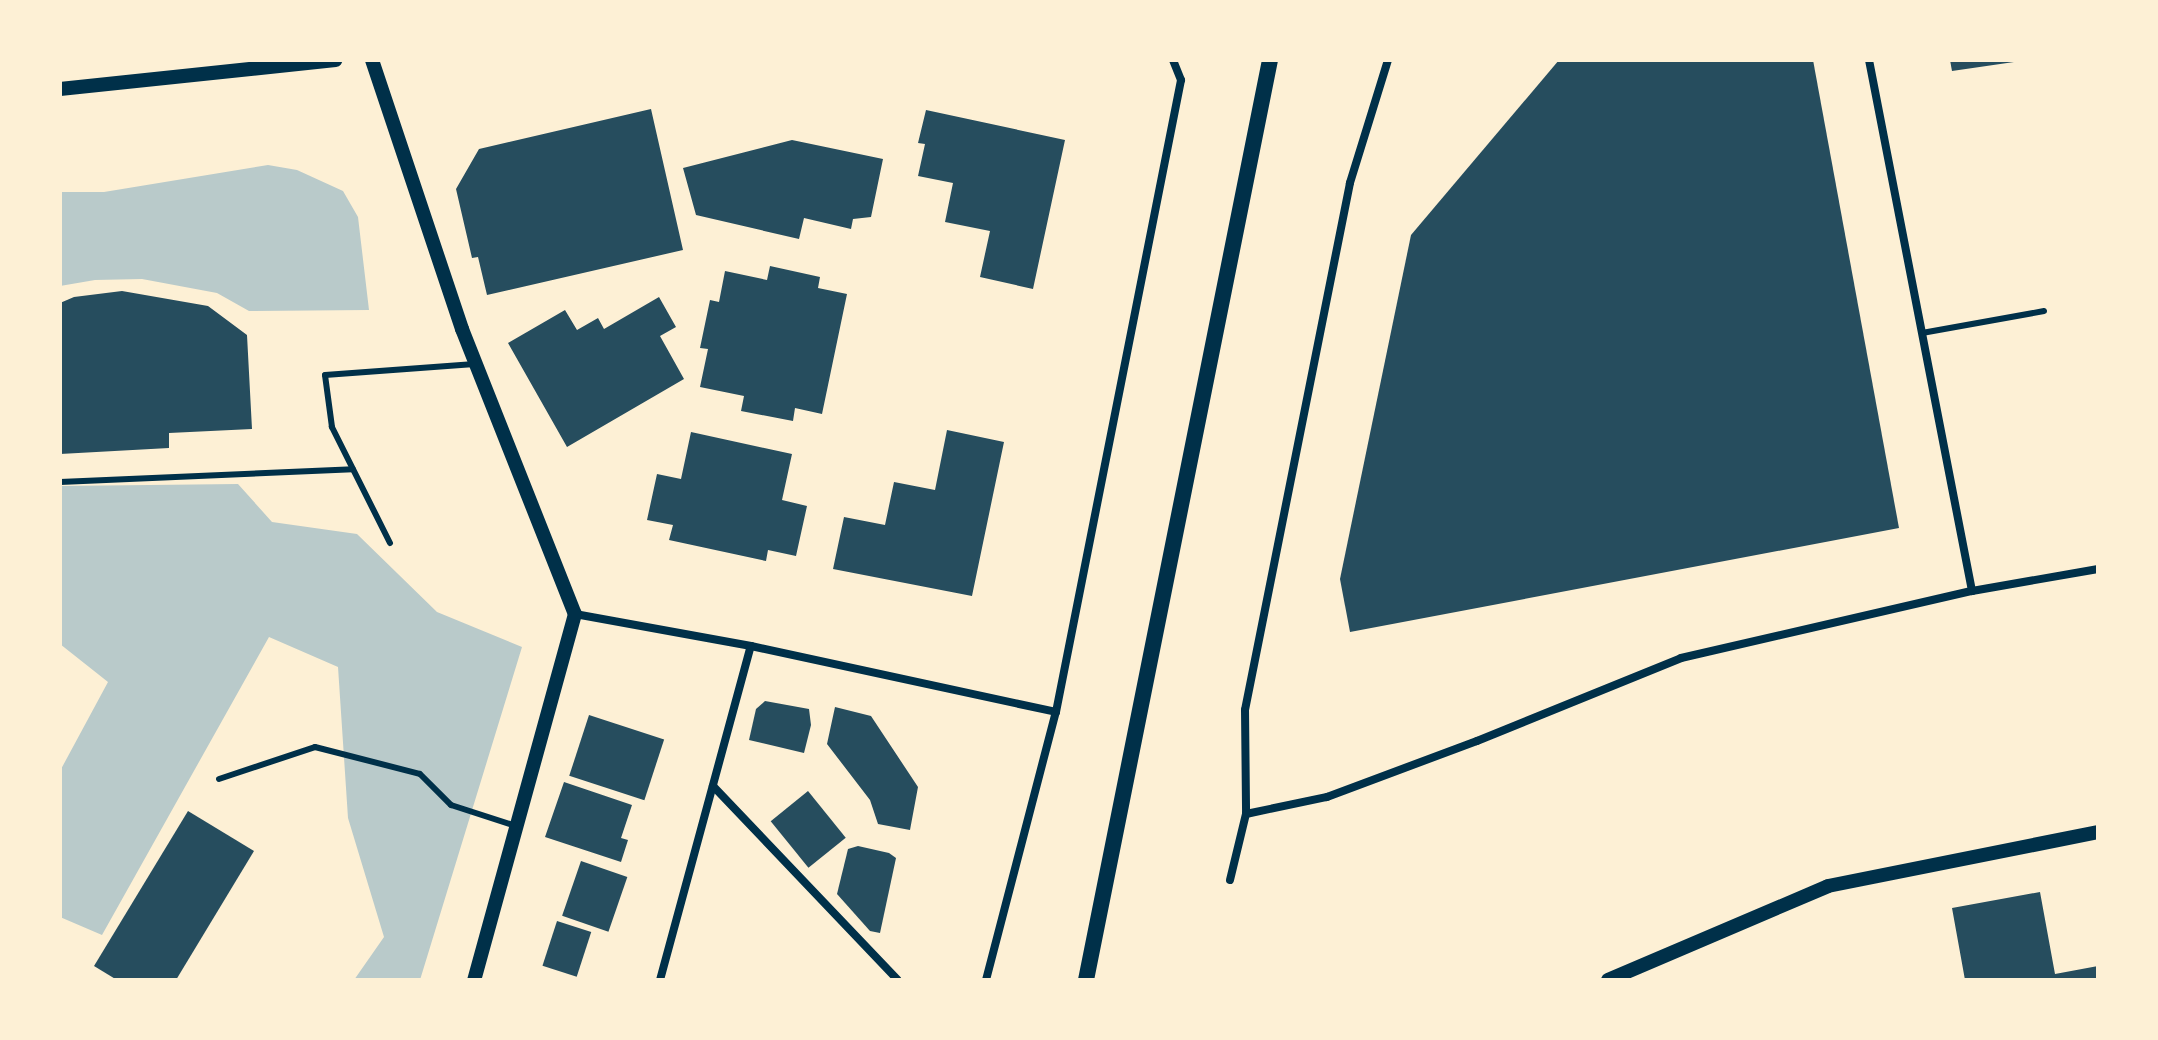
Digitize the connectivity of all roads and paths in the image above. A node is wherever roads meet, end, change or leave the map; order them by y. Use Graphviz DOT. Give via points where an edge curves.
graph roads {
  1 [pos="335,60"];
  2 [pos="372,60"];
  3 [pos="1173,60"];
  4 [pos="1270,60"];
  5 [pos="1388,60"];
  6 [pos="1869,60"];
  7 [pos="60,89"];
  8 [pos="2044,311"];
  9 [pos="1922,333"];
  10 [pos="476,364"];
  11 [pos="353,469"];
  12 [pos="60,482"];
  13 [pos="390,543"];
  14 [pos="2098,569"];
  15 [pos="1972,591"];
  16 [pos="575,614"];
  17 [pos="751,646"];
  18 [pos="1056,712"];
  19 [pos="219,779"];
  20 [pos="713,786"];
  21 [pos="1246,814"];
  22 [pos="516,826"];
  23 [pos="2098,832"];
  24 [pos="1230,880"];
  25 [pos="474,980"];
  26 [pos="660,980"];
  27 [pos="898,980"];
  28 [pos="986,980"];
  29 [pos="1086,980"];
  30 [pos="1608,980"];
  1 -- 7 [label="street"];
  2 -- 10 [label="street"];
  3 -- 18 [label="street" via="1181,80"];
  4 -- 29 [label="main road"];
  5 -- 21 [label="street" via="1350,183 1245,710"];
  6 -- 9 [label="street"];
  8 -- 9 [label="lane"];
  9 -- 15 [label="street"];
  10 -- 11 [label="lane" via="325,375 332,427"];
  10 -- 16 [label="street"];
  11 -- 12 [label="lane"];
  11 -- 13 [label="lane"];
  14 -- 15 [label="street"];
  15 -- 21 [label="street" via="1681,658 1327,797"];
  16 -- 17 [label="street"];
  16 -- 22 [label="street"];
  17 -- 18 [label="street"];
  17 -- 20 [label="street"];
  18 -- 28 [label="street"];
  19 -- 22 [label="lane" via="315,747 420,774 451,805"];
  20 -- 26 [label="street"];
  20 -- 27 [label="street"];
  21 -- 24 [label="street"];
  22 -- 25 [label="street"];
  23 -- 30 [label="street" via="1828,886"];
}
